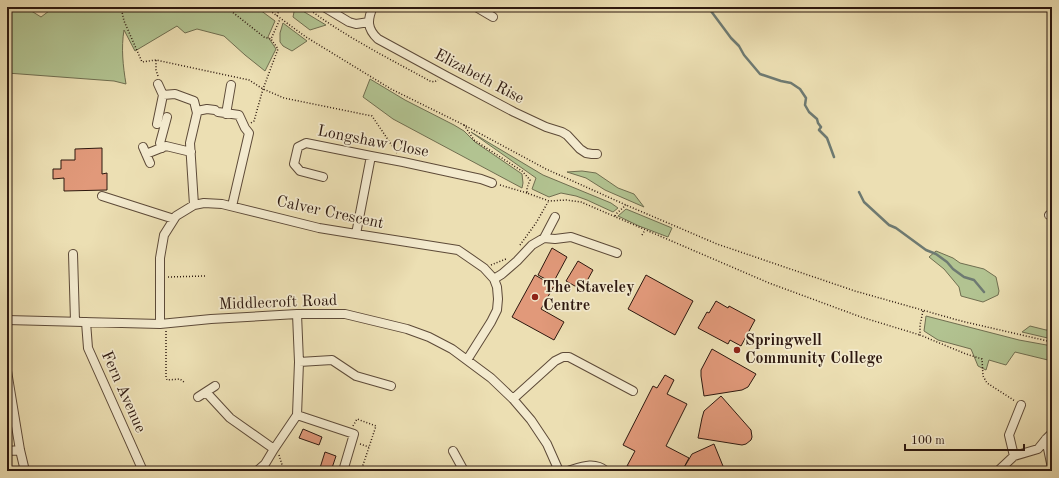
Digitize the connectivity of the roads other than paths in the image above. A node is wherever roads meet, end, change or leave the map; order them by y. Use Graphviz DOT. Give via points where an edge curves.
graph roads {
  1 [pos="324,7"];
  2 [pos="373,7"];
  3 [pos="477,7"];
  4 [pos="494,17"];
  5 [pos="369,22"];
  6 [pos="158,84"];
  7 [pos="231,86"];
  8 [pos="163,95"];
  9 [pos="197,111"];
  10 [pos="219,112"];
  11 [pos="166,117"];
  12 [pos="157,124"];
  13 [pos="162,148"];
  14 [pos="191,152"];
  15 [pos="597,154"];
  16 [pos="371,156"];
  17 [pos="150,163"];
  18 [pos="323,177"];
  19 [pos="492,183"];
  20 [pos="102,196"];
  21 [pos="194,205"];
  22 [pos="232,206"];
  23 [pos="555,217"];
  24 [pos="174,219"];
  25 [pos="356,234"];
  26 [pos="544,238"];
  27 [pos="617,252"];
  28 [pos="73,254"];
  29 [pos="494,279"];
  30 [pos="297,314"];
  31 [pos="7,320"];
  32 [pos="75,322"];
  33 [pos="86,322"];
  34 [pos="163,324"];
  35 [pos="467,360"];
  36 [pos="299,362"];
  37 [pos="7,370"];
  38 [pos="215,386"];
  39 [pos="391,386"];
  40 [pos="633,391"];
  41 [pos="206,392"];
  42 [pos="198,398"];
  43 [pos="513,399"];
  44 [pos="1022,405"];
  45 [pos="297,415"];
  46 [pos="1049,437"];
  47 [pos="275,447"];
  48 [pos="20,450"];
  49 [pos="7,451"];
  50 [pos="452,451"];
  51 [pos="1014,456"];
  52 [pos="1052,468"];
  53 [pos="25,471"];
  54 [pos="143,471"];
  55 [pos="257,471"];
  56 [pos="343,471"];
  57 [pos="464,471"];
  58 [pos="559,471"];
  59 [pos="568,471"];
  60 [pos="606,471"];
  61 [pos="998,471"];
  1 -- 5 [label="street" via="349,22"];
  2 -- 5 [label="street"];
  3 -- 4 [label="street"];
  5 -- 15 [label="street, Elizabeth Rise" via="373,34 378,39 514,112 562,132 586,153"];
  6 -- 8 [label="street"];
  7 -- 10 [label="street"];
  8 -- 9 [label="street" via="175,94 194,101"];
  8 -- 12 [label="street"];
  9 -- 10 [label="street" via="207,109"];
  9 -- 14 [label="street" via="190,143"];
  10 -- 22 [label="street" via="239,115 249,133"];
  11 -- 13 [label="street" via="160,143"];
  13 -- 14 [label="street" via="166,146"];
  13 -- 17 [label="street" via="145,150"];
  14 -- 21 [label="street"];
  16 -- 18 [label="street, Longshaw Close" via="306,143 298,147 294,164 300,171"];
  16 -- 19 [label="street, Longshaw Close"];
  16 -- 25 [label="street"];
  20 -- 24 [label="street"];
  21 -- 22 [label="street, Calver Crescent" via="204,203"];
  21 -- 24 [label="street, Calver Crescent"];
  22 -- 25 [label="street, Calver Crescent" via="318,228"];
  23 -- 26 [label="street"];
  24 -- 34 [label="street, Calver Crescent" via="164,235 160,258"];
  25 -- 29 [label="street, Calver Crescent" via="458,250 484,268"];
  26 -- 27 [label="street" via="571,237"];
  26 -- 29 [label="street" via="532,245"];
  28 -- 32 [label="street"];
  29 -- 35 [label="street" via="497,287 497,310"];
  30 -- 34 [label="street, Middlecroft Road"];
  30 -- 35 [label="street, Middlecroft Road" via="345,314 407,329 429,337"];
  30 -- 36 [label="street"];
  31 -- 32 [label="street, Middlecroft Road"];
  32 -- 33 [label="street, Middlecroft Road"];
  33 -- 34 [label="street, Middlecroft Road"];
  33 -- 54 [label="street, Fern Avenue" via="88,348"];
  35 -- 43 [label="street, Middlecroft Road"];
  36 -- 39 [label="street" via="332,360 356,376"];
  36 -- 45 [label="street"];
  37 -- 48 [label="street"];
  38 -- 41 [label="street"];
  40 -- 43 [label="street" via="563,356"];
  41 -- 42 [label="street"];
  41 -- 47 [label="street" via="230,418"];
  43 -- 58 [label="street, Middlecroft Road" via="547,444"];
  44 -- 51 [label="street" via="1009,435"];
  45 -- 47 [label="street"];
  45 -- 56 [label="street" via="353,434"];
  46 -- 51 [label="street" via="1038,449"];
  46 -- 52 [label="street"];
  47 -- 55 [label="street" via="265,464"];
  48 -- 49 [label="street"];
  48 -- 53 [label="street"];
  50 -- 57 [label="street"];
  51 -- 61 [label="street"];
  59 -- 60 [label="street" via="593,465"];
}
